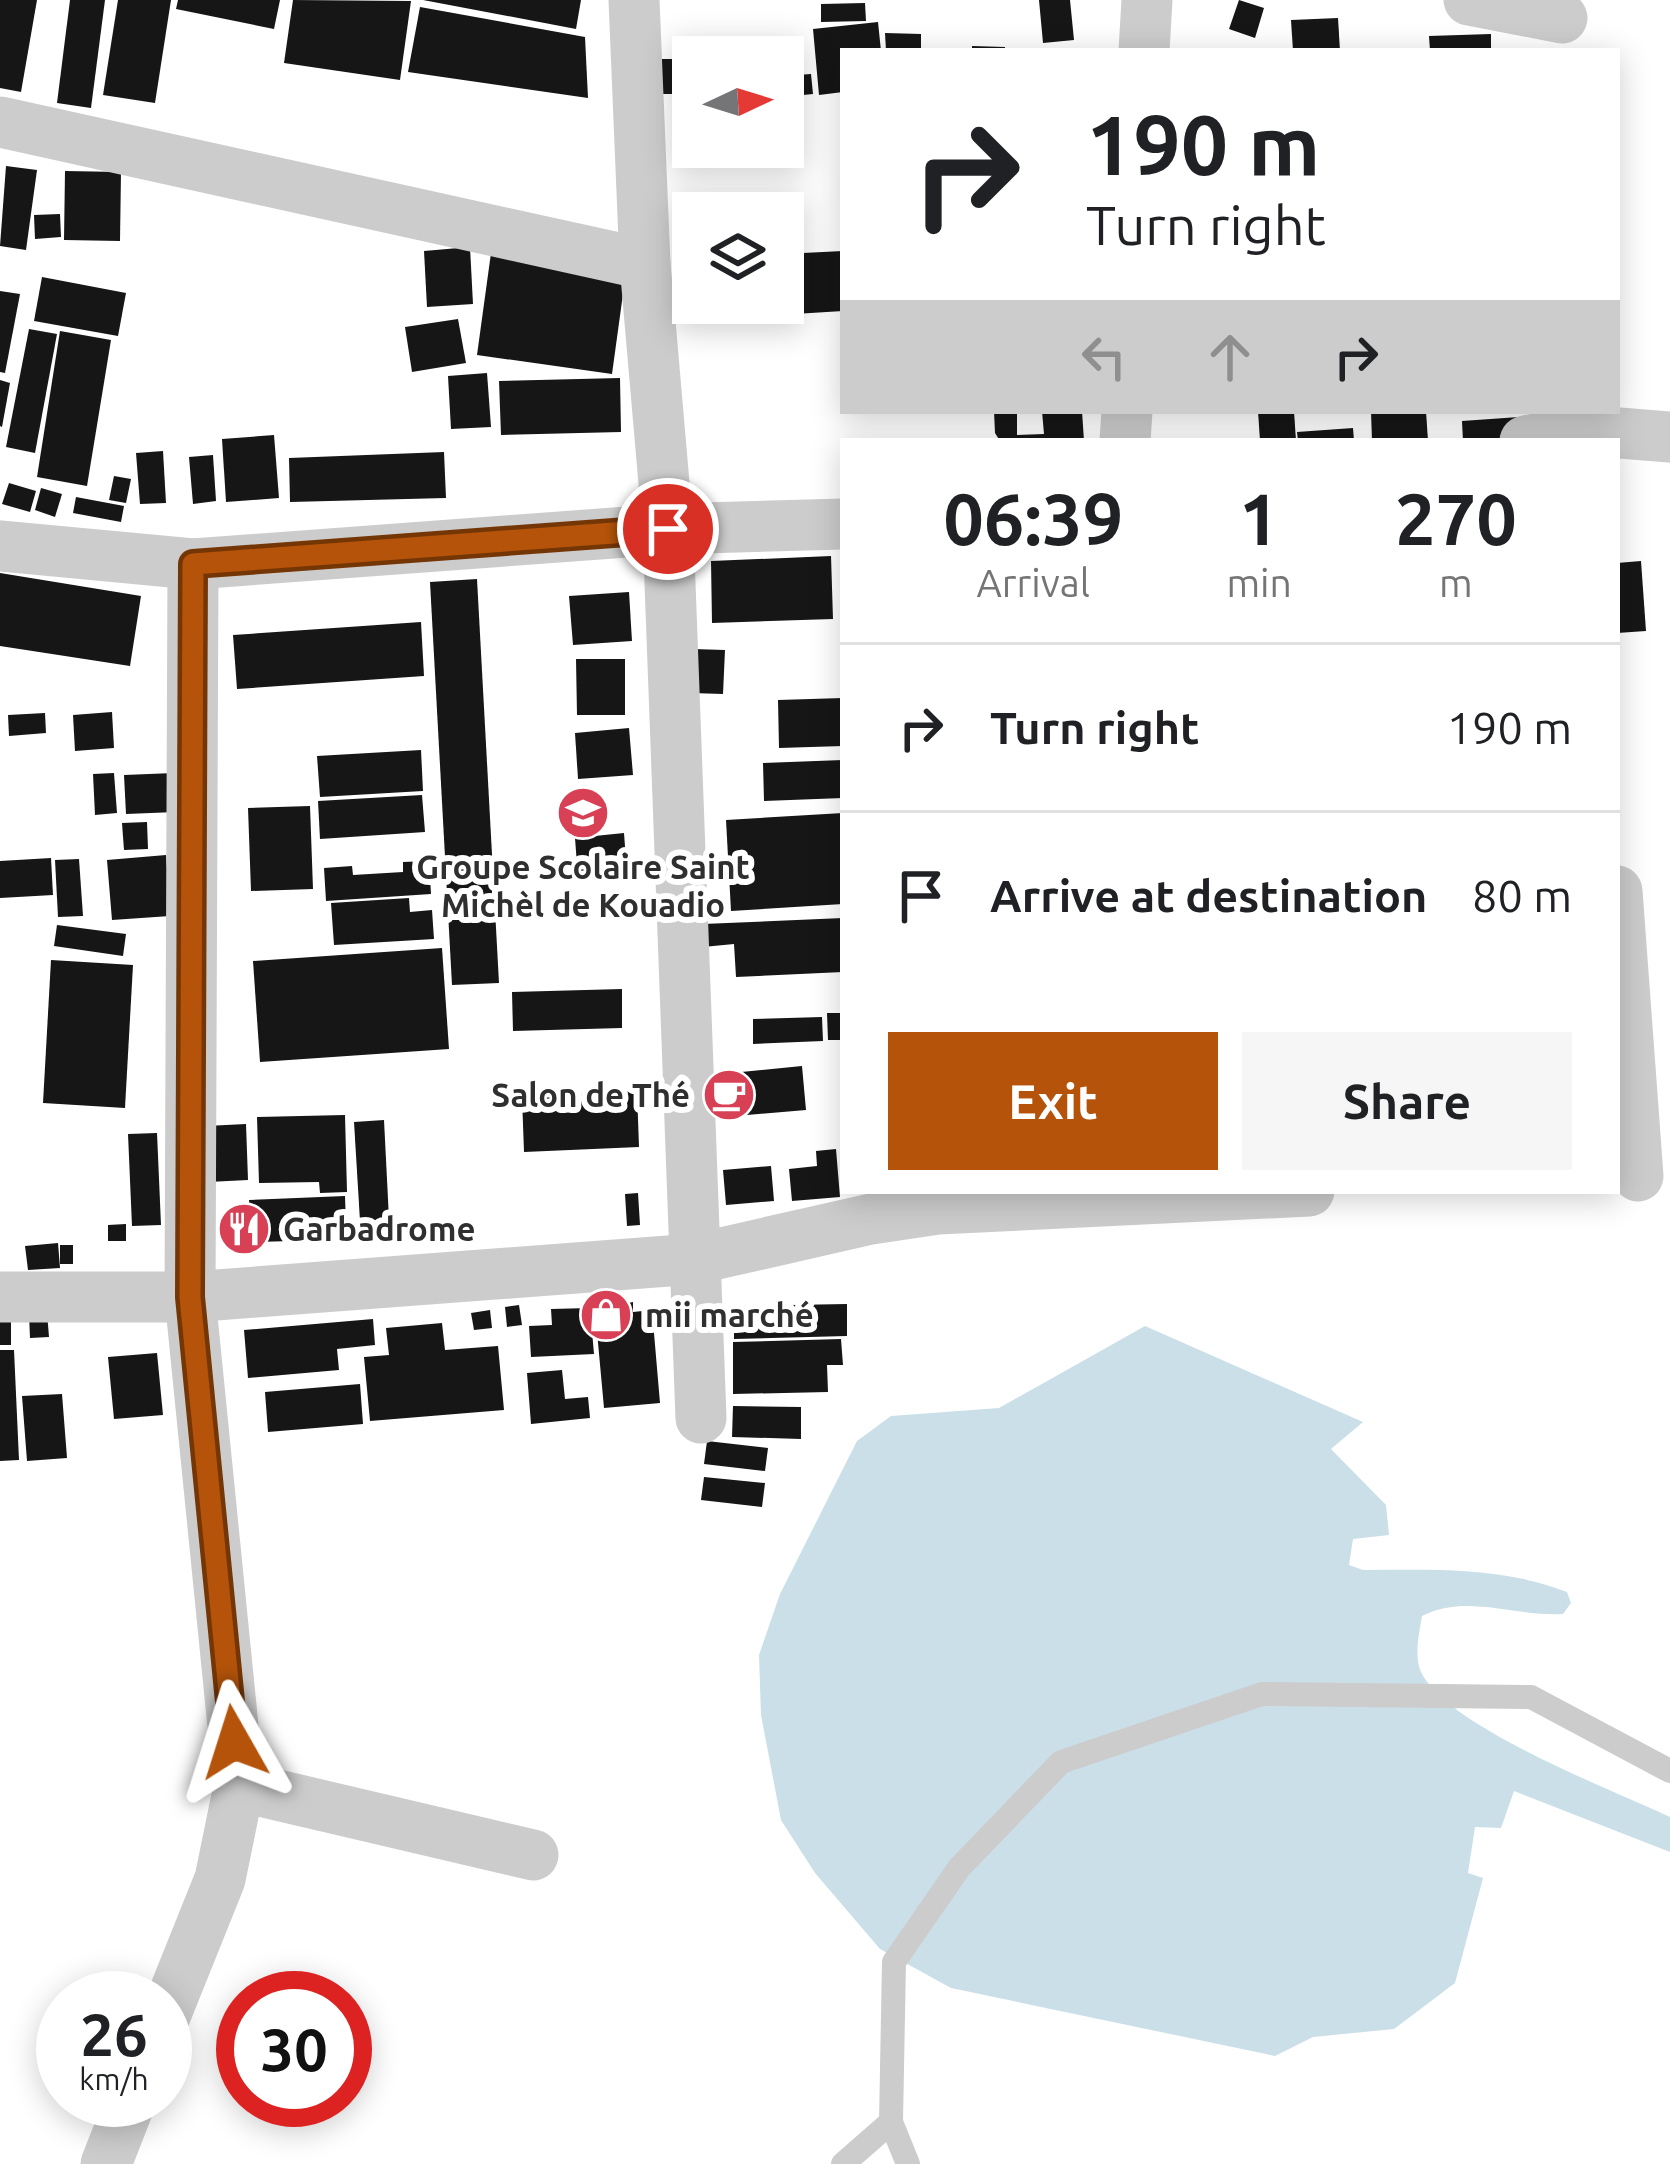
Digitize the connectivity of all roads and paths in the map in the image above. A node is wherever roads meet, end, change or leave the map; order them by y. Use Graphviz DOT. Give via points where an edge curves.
graph roads {
  1 [pos="634,0"];
  2 [pos="1147,0"];
  3 [pos="1469,0"];
  4 [pos="1562,23"];
  5 [pos="1144,48"];
  6 [pos="0,122"];
  7 [pos="645,264"];
  8 [pos="1582,427"];
  9 [pos="1670,437"];
  10 [pos="1537,438"];
  11 [pos="840,524"];
  12 [pos="668,529"];
  13 [pos="0,546"];
  14 [pos="193,564"];
  15 [pos="1620,925"];
  16 [pos="1642,1178"];
  17 [pos="1161,1194"];
  18 [pos="695,1259"];
  19 [pos="0,1297"];
  20 [pos="190,1297"];
  21 [pos="701,1418"];
  22 [pos="1670,1771"];
  23 [pos="238,1786"];
  24 [pos="533,1855"];
  25 [pos="183,1971"];
  26 [pos="890,2122"];
  27 [pos="120,2127"];
  28 [pos="106,2164"];
  29 [pos="843,2164"];
  30 [pos="908,2164"];
  1 -- 7 [label="street"];
  2 -- 5 [label="street"];
  3 -- 4 [label="street"];
  6 -- 7 [label="street"];
  7 -- 12 [label="street"];
  8 -- 9 [label="street"];
  8 -- 10 [label="street"];
  11 -- 12 [label="street"];
  12 -- 14 [label="street"];
  12 -- 18 [label="street"];
  13 -- 14 [label="street"];
  14 -- 20 [label="street"];
  15 -- 16 [label="street"];
  17 -- 18 [label="street" via="938,1209"];
  18 -- 20 [label="street"];
  18 -- 21 [label="street"];
  19 -- 20 [label="street"];
  20 -- 23 [label="street"];
  22 -- 26 [label="lane" via="1531,1697 1262,1694 1061,1762 959,1868 894,1962"];
  23 -- 24 [label="street"];
  23 -- 25 [label="street" via="220,1880"];
  26 -- 29 [label="lane"];
  26 -- 30 [label="lane"];
  27 -- 28 [label="street"];
}
